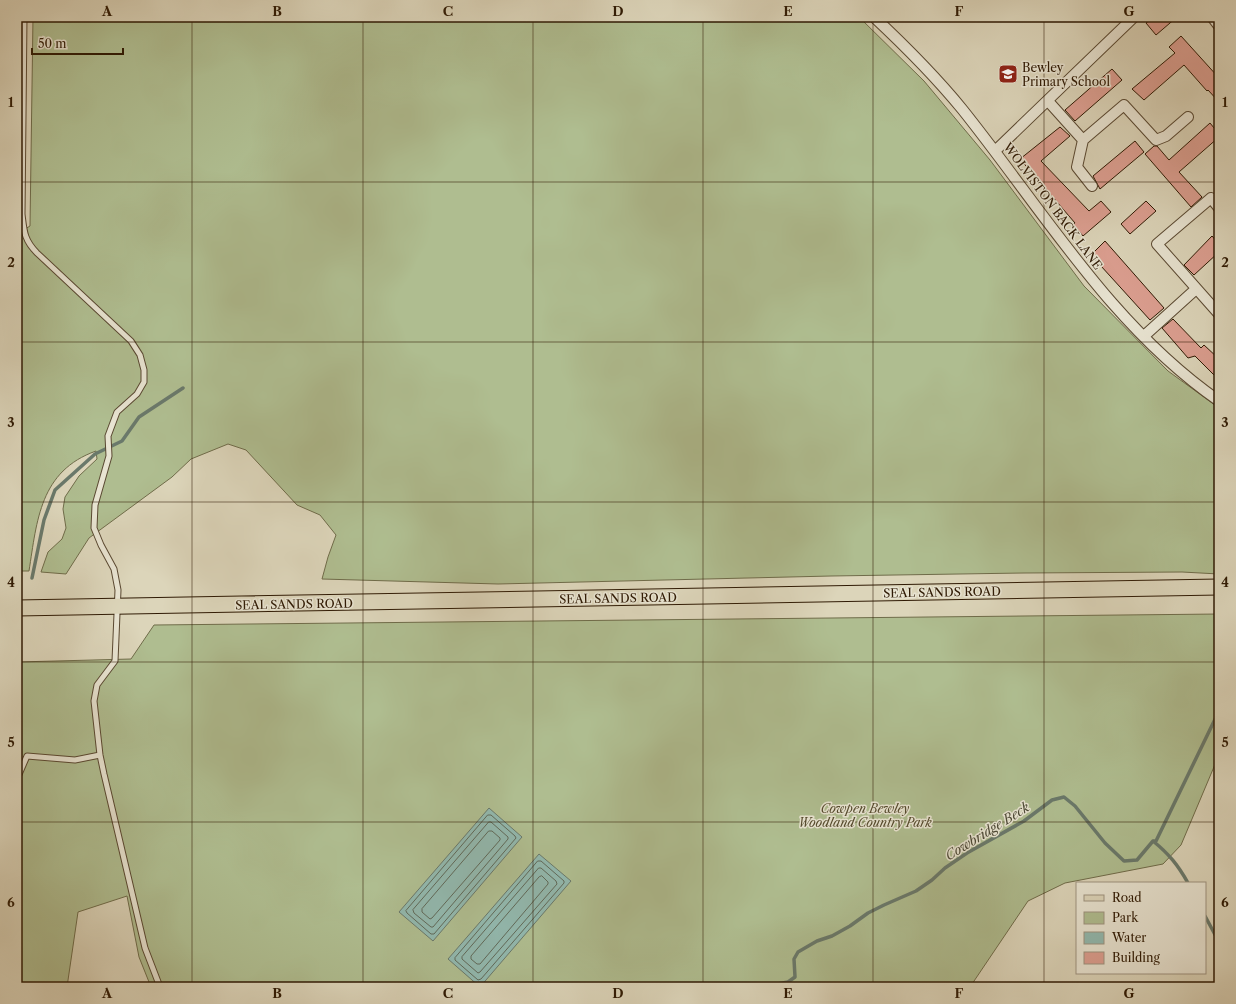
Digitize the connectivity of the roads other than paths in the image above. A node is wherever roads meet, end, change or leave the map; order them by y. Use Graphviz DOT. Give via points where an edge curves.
graph roads {
  1 [pos="24,17"];
  2 [pos="874,17"];
  3 [pos="1134,17"];
  4 [pos="1212,17"];
  5 [pos="1219,26"];
  6 [pos="1048,101"];
  7 [pos="1188,117"];
  8 [pos="1083,140"];
  9 [pos="995,151"];
  10 [pos="1092,186"];
  11 [pos="1219,208"];
  12 [pos="1196,289"];
  13 [pos="1219,314"];
  14 [pos="1144,336"];
  15 [pos="1219,401"];
  16 [pos="1219,587"];
  17 [pos="116,606"];
  18 [pos="17,608"];
  19 [pos="100,755"];
  20 [pos="17,779"];
  21 [pos="160,987"];
  1 -- 17 [label="lane" via="24,235 37,253 131,340 140,355 144,370 144,382 137,394 117,412 108,436 109,456 95,505 94,528 114,569 118,590"];
  2 -- 9 [label="street, WOLVISTON BACK LANE" via="925,68"];
  3 -- 6 [label="street"];
  4 -- 5 [label="street"];
  6 -- 8 [label="street"];
  6 -- 9 [label="street"];
  7 -- 8 [label="street" via="1166,136 1156,140 1124,105"];
  8 -- 10 [label="street" via="1077,167"];
  9 -- 14 [label="street, WOLVISTON BACK LANE" via="1083,268"];
  11 -- 12 [label="street" via="1211,198 1157,244"];
  12 -- 13 [label="street"];
  12 -- 14 [label="street"];
  14 -- 15 [label="street, WOLVISTON BACK LANE" via="1185,376"];
  16 -- 17 [label="main road, SEAL SANDS ROAD"];
  17 -- 18 [label="main road, SEAL SANDS ROAD"];
  17 -- 19 [label="lane" via="115,661 97,685 94,701"];
  19 -- 20 [label="lane" via="75,760 27,756"];
  19 -- 21 [label="lane" via="145,948"];
}
